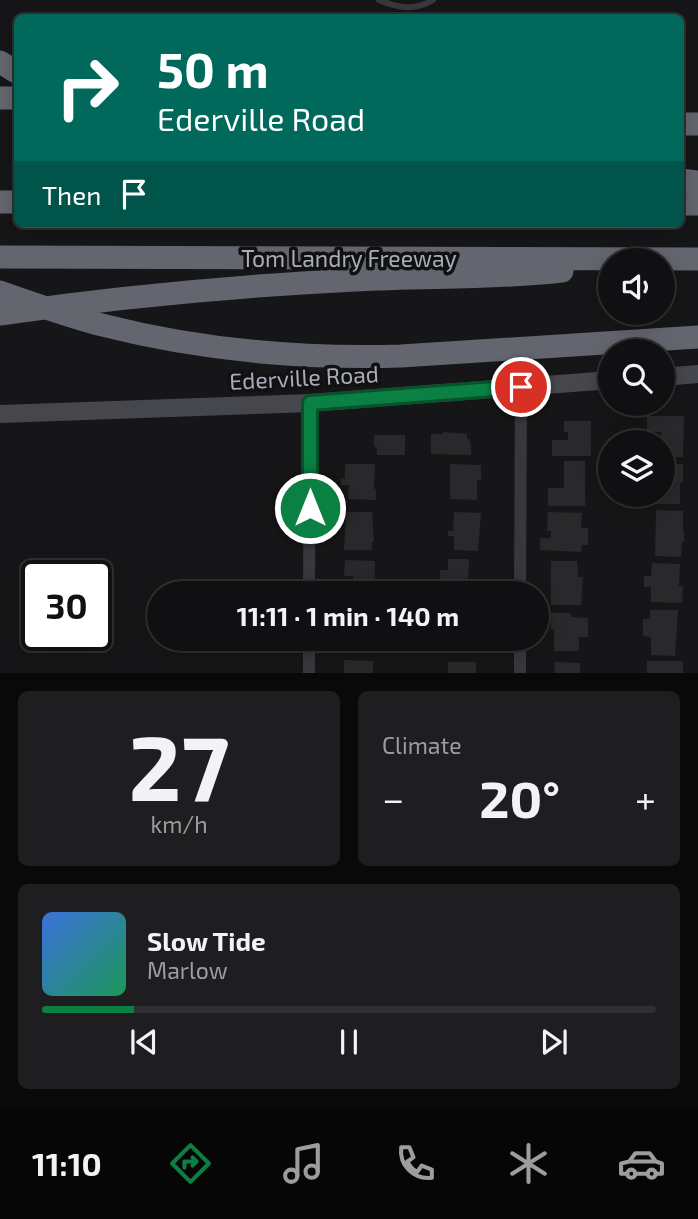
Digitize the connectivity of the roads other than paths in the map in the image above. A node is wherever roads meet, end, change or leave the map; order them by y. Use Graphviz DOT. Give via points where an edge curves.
graph roads {
  1 [pos="379,0"];
  2 [pos="433,0"];
  3 [pos="0,257"];
  4 [pos="677,259"];
  5 [pos="598,267"];
  6 [pos="0,292"];
  7 [pos="0,314"];
  8 [pos="698,337"];
  9 [pos="698,374"];
  10 [pos="675,376"];
  11 [pos="598,381"];
  12 [pos="521,387"];
  13 [pos="310,403"];
  14 [pos="0,414"];
  15 [pos="309,581"];
  16 [pos="520,581"];
  17 [pos="309,651"];
  18 [pos="520,651"];
  19 [pos="309,673"];
  20 [pos="520,673"];
  1 -- 2 [label="lane" via="405,8"];
  3 -- 4 [label="highway, Tom Landry Freeway"];
  5 -- 7 [label="highway" via="516,276 223,288"];
  6 -- 8 [label="highway, bridge" via="151,336 312,356 401,356"];
  9 -- 10 [label="street"];
  11 -- 12 [label="street, Ederville Road"];
  12 -- 13 [label="street, Ederville Road"];
  12 -- 16 [label="street"];
  13 -- 14 [label="street, Ederville Road"];
  13 -- 15 [label="street"];
  17 -- 19 [label="street"];
  18 -- 20 [label="street"];
}
